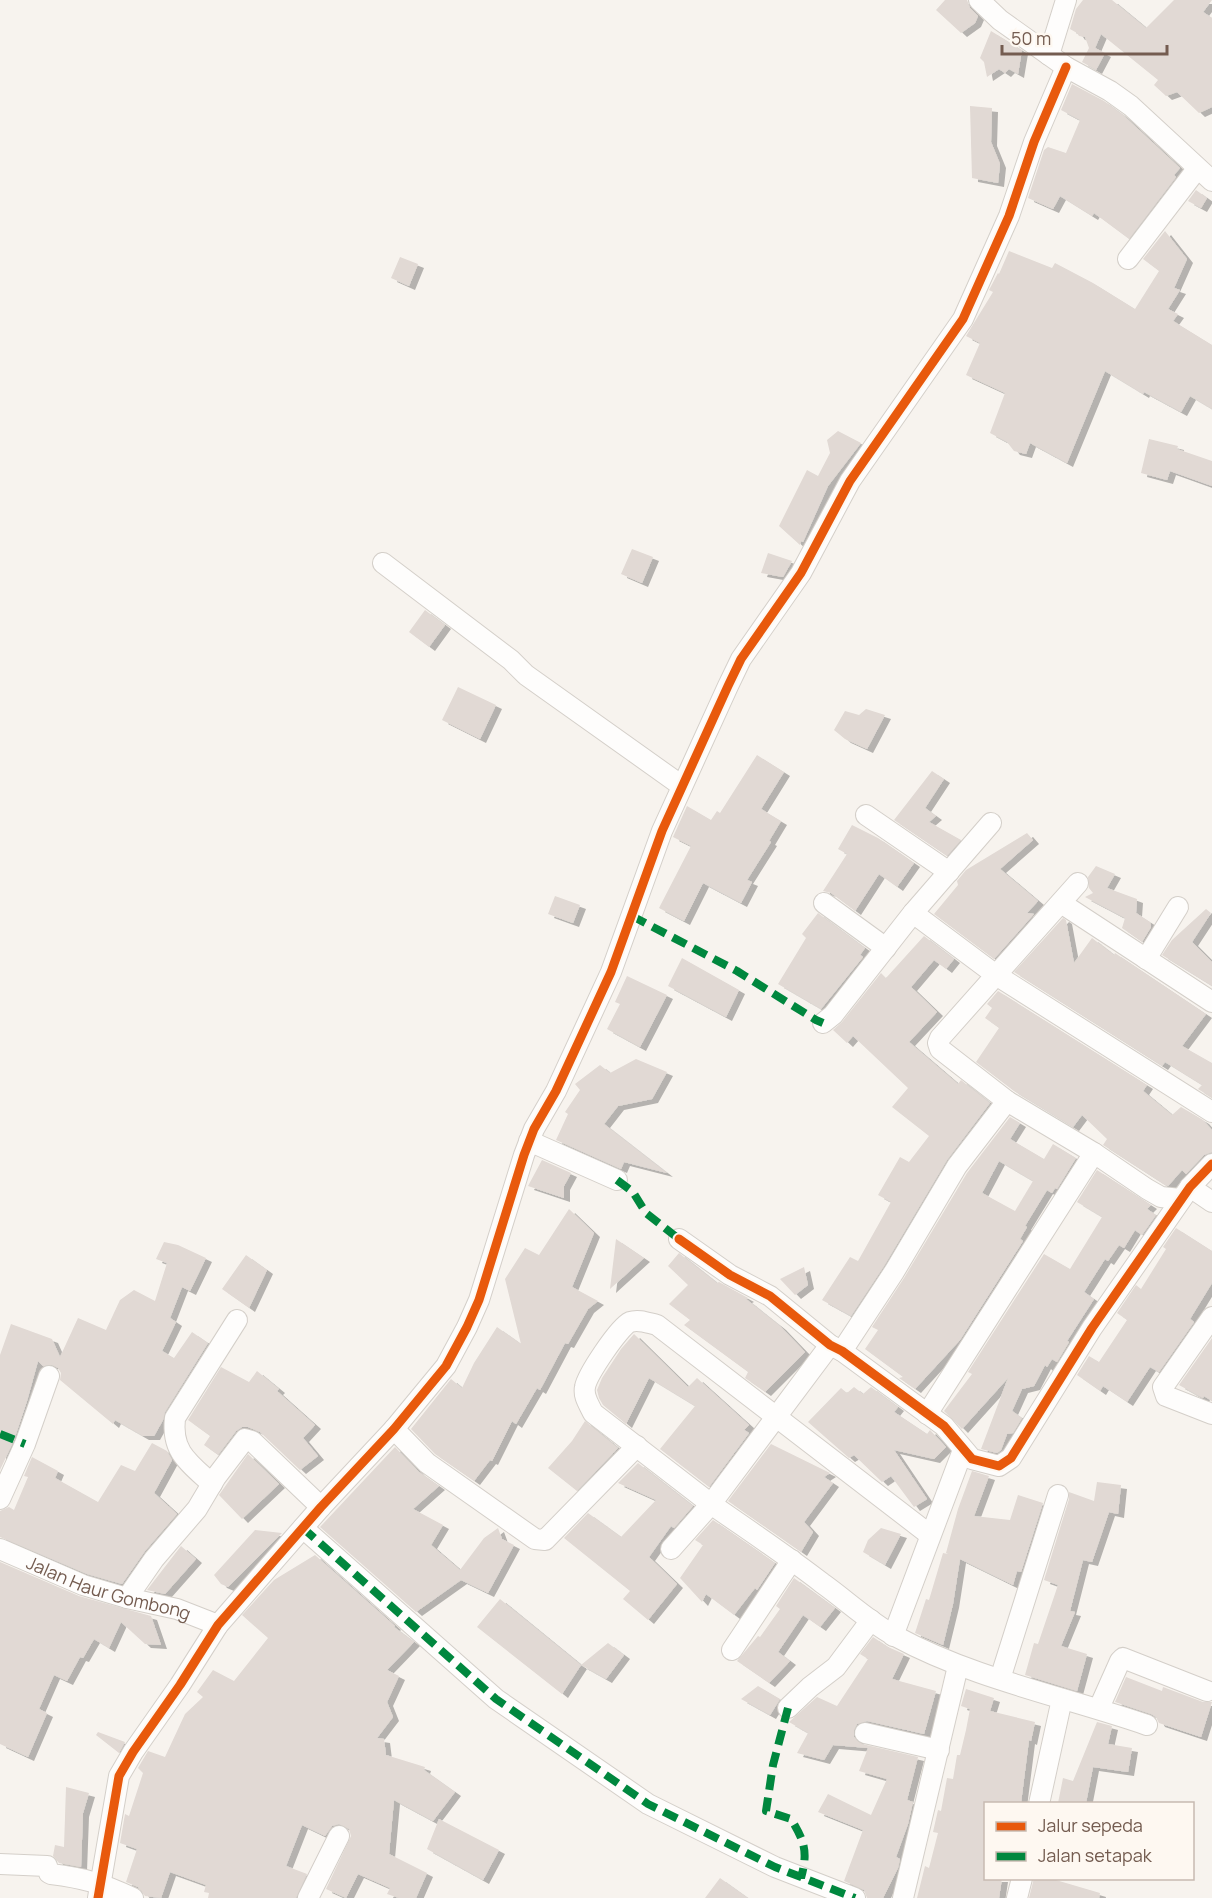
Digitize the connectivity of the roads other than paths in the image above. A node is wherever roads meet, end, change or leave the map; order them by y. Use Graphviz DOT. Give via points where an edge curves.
graph roads {
  1 [pos="979,0"];
  2 [pos="1066,0"];
  3 [pos="1049,55"];
  4 [pos="1066,67"];
  5 [pos="1205,175"];
  6 [pos="1128,259"];
  7 [pos="383,563"];
  8 [pos="682,786"];
  9 [pos="866,815"];
  10 [pos="991,823"];
  11 [pos="949,872"];
  12 [pos="1078,883"];
  13 [pos="824,903"];
  14 [pos="1061,903"];
  15 [pos="1178,907"];
  16 [pos="914,913"];
  17 [pos="886,948"];
  18 [pos="1146,959"];
  19 [pos="996,975"];
  20 [pos="1212,1002"];
  21 [pos="823,1023"];
  22 [pos="1007,1101"];
  23 [pos="1212,1112"];
  24 [pos="529,1141"];
  25 [pos="1094,1153"];
  26 [pos="1212,1164"];
  27 [pos="617,1180"];
  28 [pos="1186,1193"];
  29 [pos="1212,1202"];
  30 [pos="679,1239"];
  31 [pos="1212,1317"];
  32 [pos="237,1320"];
  33 [pos="836,1348"];
  34 [pos="49,1376"];
  35 [pos="927,1414"];
  36 [pos="1212,1414"];
  37 [pos="777,1416"];
  38 [pos="394,1429"];
  39 [pos="637,1446"];
  40 [pos="963,1450"];
  41 [pos="212,1484"];
  42 [pos="1058,1495"];
  43 [pos="0,1499"];
  44 [pos="711,1504"];
  45 [pos="321,1507"];
  46 [pos="303,1527"];
  47 [pos="930,1535"];
  48 [pos="0,1548"];
  49 [pos="671,1549"];
  50 [pos="792,1560"];
  51 [pos="127,1598"];
  52 [pos="872,1620"];
  53 [pos="218,1625"];
  54 [pos="893,1636"];
  55 [pos="732,1650"];
  56 [pos="958,1666"];
  57 [pos="1000,1679"];
  58 [pos="1207,1691"];
  59 [pos="1062,1700"];
  60 [pos="788,1708"];
  61 [pos="1099,1708"];
  62 [pos="1147,1725"];
  63 [pos="865,1733"];
  64 [pos="939,1750"];
  65 [pos="1039,1802"];
  66 [pos="339,1836"];
  67 [pos="0,1864"];
  68 [pos="1022,1880"];
  69 [pos="99,1890"];
  70 [pos="133,1898"];
  71 [pos="308,1898"];
  72 [pos="855,1898"];
  73 [pos="903,1898"];
  74 [pos="1017,1898"];
  1 -- 3 [label="street"];
  2 -- 3 [label="street"];
  3 -- 4 [label="street"];
  4 -- 5 [label="street" via="1131,106"];
  4 -- 8 [label="street" via="1034,142 1009,216 963,319 850,481 801,573 741,659"];
  5 -- 6 [label="street"];
  7 -- 8 [label="street" via="526,675"];
  8 -- 24 [label="street" via="611,972"];
  9 -- 11 [label="street"];
  10 -- 11 [label="street"];
  11 -- 16 [label="street"];
  12 -- 14 [label="street"];
  13 -- 17 [label="street"];
  14 -- 18 [label="street"];
  14 -- 19 [label="street"];
  15 -- 18 [label="street"];
  16 -- 17 [label="street"];
  16 -- 19 [label="street"];
  17 -- 21 [label="street"];
  18 -- 20 [label="street"];
  19 -- 22 [label="street" via="938,1043"];
  19 -- 23 [label="street"];
  22 -- 25 [label="street"];
  22 -- 33 [label="street" via="957,1166 894,1272"];
  24 -- 27 [label="street"];
  24 -- 38 [label="street" via="474,1314 446,1366"];
  25 -- 28 [label="street" via="1161,1197"];
  25 -- 35 [label="street"];
  26 -- 28 [label="street"];
  28 -- 29 [label="street"];
  28 -- 40 [label="street" via="1092,1328 1011,1458 999,1466 972,1459"];
  30 -- 33 [label="street" via="730,1275 770,1296"];
  31 -- 36 [label="street" via="1162,1387 1166,1396"];
  32 -- 41 [label="street" via="175,1418 174,1433 180,1453"];
  33 -- 35 [label="street"];
  33 -- 37 [label="street"];
  34 -- 43 [label="street"];
  35 -- 40 [label="street" via="944,1426"];
  37 -- 39 [label="street" via="657,1325 630,1322 622,1327 595,1368 585,1386 585,1397 593,1413"];
  37 -- 44 [label="street"];
  37 -- 47 [label="street"];
  38 -- 39 [label="street" via="427,1463 535,1539 545,1540"];
  38 -- 45 [label="street"];
  39 -- 44 [label="street"];
  40 -- 47 [label="street"];
  41 -- 45 [label="street" via="245,1439 249,1439"];
  41 -- 51 [label="street"];
  42 -- 57 [label="street"];
  44 -- 49 [label="street"];
  44 -- 50 [label="street"];
  45 -- 46 [label="street"];
  46 -- 53 [label="street"];
  46 -- 72 [label="street" via="495,1699 648,1804 775,1867"];
  47 -- 54 [label="street"];
  48 -- 51 [label="street, Jalan Haur Gombong" via="83,1585"];
  50 -- 52 [label="street"];
  50 -- 55 [label="street"];
  51 -- 53 [label="street, Jalan Haur Gombong" via="177,1609"];
  52 -- 54 [label="street"];
  52 -- 60 [label="street" via="836,1667"];
  53 -- 69 [label="street" via="119,1776"];
  54 -- 56 [label="street"];
  56 -- 57 [label="street"];
  56 -- 64 [label="street"];
  57 -- 59 [label="street"];
  58 -- 61 [label="street" via="1123,1658"];
  59 -- 61 [label="street"];
  59 -- 65 [label="street"];
  61 -- 62 [label="street"];
  63 -- 64 [label="street"];
  64 -- 73 [label="street"];
  66 -- 71 [label="street"];
  67 -- 69 [label="street" via="47,1866 51,1874 73,1876"];
  68 -- 74 [label="street"];
  69 -- 70 [label="street"];
}
